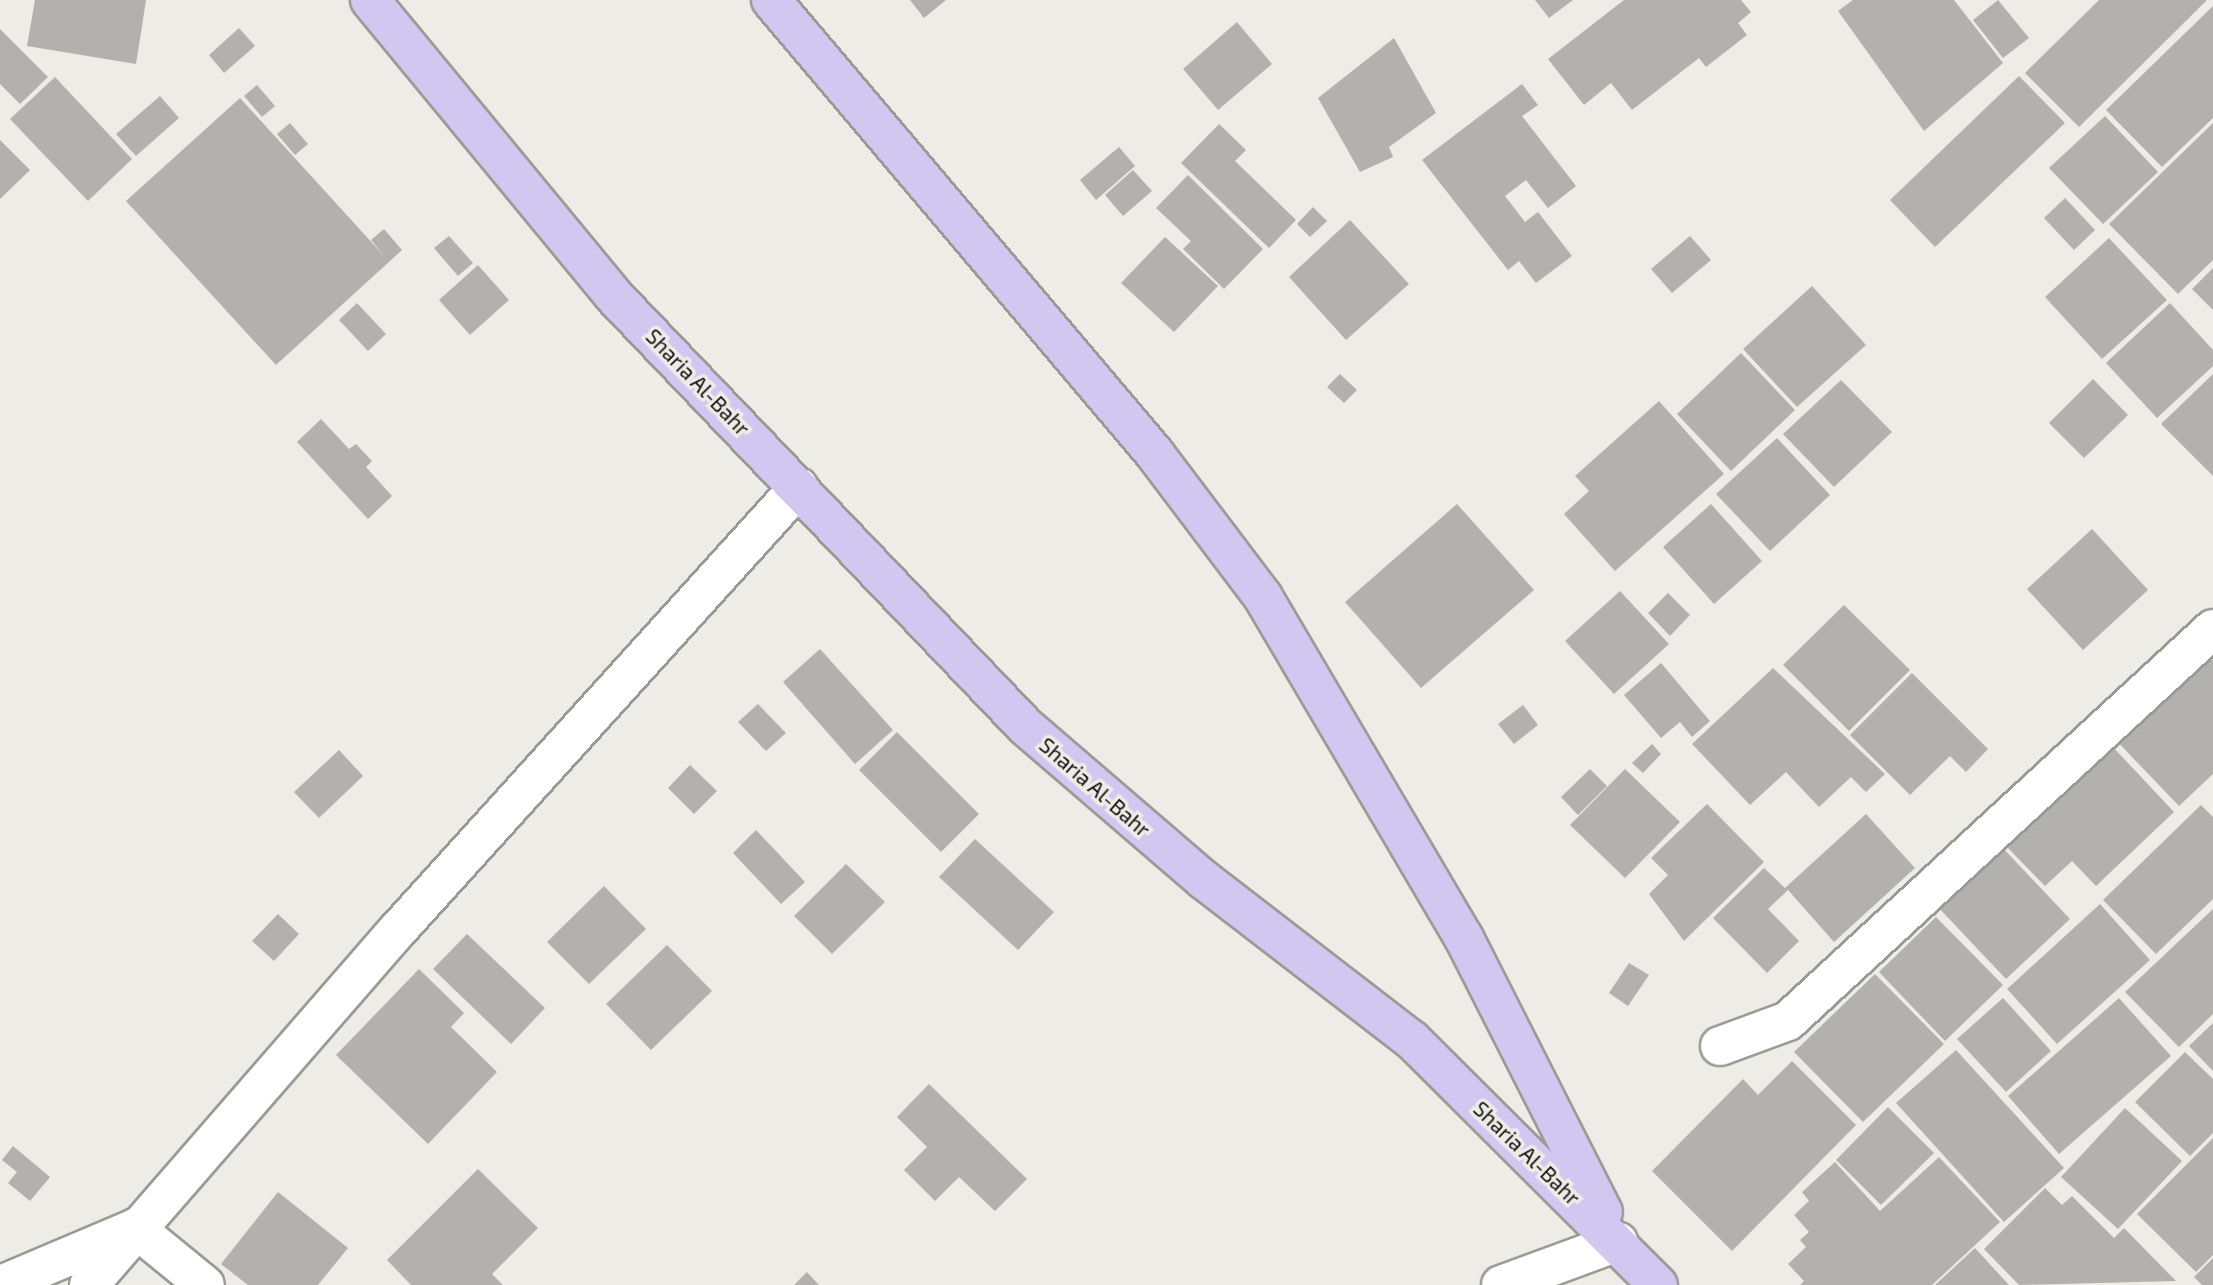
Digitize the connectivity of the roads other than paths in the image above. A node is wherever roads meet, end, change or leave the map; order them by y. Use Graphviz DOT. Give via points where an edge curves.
graph roads {
  1 [pos="370,0"];
  2 [pos="771,0"];
  3 [pos="799,487"];
  4 [pos="2213,629"];
  5 [pos="1720,1046"];
  6 [pos="135,1228"];
  7 [pos="1618,1242"];
  8 [pos="1,1285"];
  9 [pos="89,1285"];
  10 [pos="205,1285"];
  11 [pos="1501,1285"];
  12 [pos="1658,1285"];
  1 -- 3 [label="main road, Sharia Al-Bahr" via="613,295"];
  2 -- 7 [label="main road, Sharia Al-Bahr" via="1155,454 1263,597 1464,938"];
  3 -- 6 [label="street"];
  3 -- 7 [label="main road, Sharia Al-Bahr" via="1025,726 1204,880 1412,1040"];
  4 -- 5 [label="street" via="1787,1021"];
  6 -- 8 [label="street"];
  6 -- 9 [label="street"];
  6 -- 10 [label="street"];
  7 -- 11 [label="street"];
  7 -- 12 [label="main road"];
}
